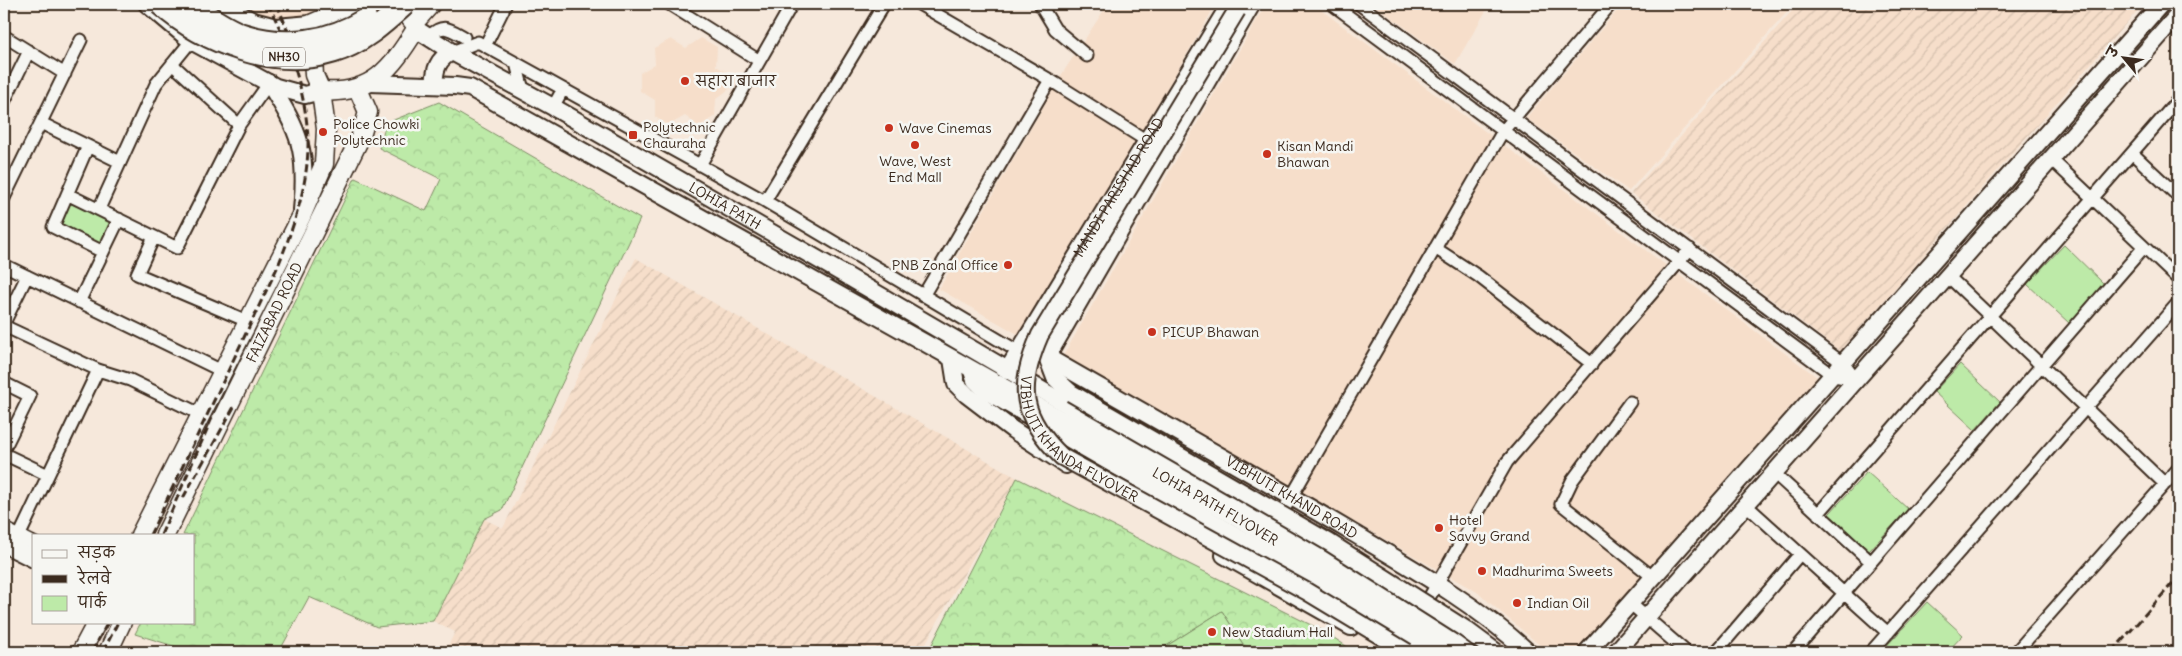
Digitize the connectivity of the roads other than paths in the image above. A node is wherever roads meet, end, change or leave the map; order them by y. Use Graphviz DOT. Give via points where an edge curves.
graph roads {
  1 [pos="148,4"];
  2 [pos="160,4"];
  3 [pos="190,4"];
  4 [pos="222,4"];
  5 [pos="357,4"];
  6 [pos="386,4"];
  7 [pos="399,4"];
  8 [pos="405,4"];
  9 [pos="430,4"];
  10 [pos="506,4"];
  11 [pos="669,4"];
  12 [pos="792,4"];
  13 [pos="884,4"];
  14 [pos="919,4"];
  15 [pos="1040,4"];
  16 [pos="1252,4"];
  17 [pos="1332,4"];
  18 [pos="1358,4"];
  19 [pos="1611,4"];
  20 [pos="2161,4"];
  21 [pos="2175,4"];
  22 [pos="1235,6"];
  23 [pos="2178,7"];
  24 [pos="2178,15"];
  25 [pos="264,24"];
  26 [pos="312,24"];
  27 [pos="419,30"];
  28 [pos="4,36"];
  29 [pos="464,37"];
  30 [pos="81,40"];
  31 [pos="191,40"];
  32 [pos="485,46"];
  33 [pos="29,52"];
  34 [pos="452,52"];
  35 [pos="1087,56"];
  36 [pos="758,60"];
  37 [pos="516,63"];
  38 [pos="172,64"];
  39 [pos="244,70"];
  40 [pos="534,72"];
  41 [pos="65,74"];
  42 [pos="1050,80"];
  43 [pos="269,83"];
  44 [pos="434,85"];
  45 [pos="364,86"];
  46 [pos="564,88"];
  47 [pos="523,90"];
  48 [pos="321,91"];
  49 [pos="2178,100"];
  50 [pos="4,102"];
  51 [pos="553,107"];
  52 [pos="1514,118"];
  53 [pos="41,123"];
  54 [pos="239,125"];
  55 [pos="1503,131"];
  56 [pos="1147,141"];
  57 [pos="88,146"];
  58 [pos="2132,153"];
  59 [pos="2051,159"];
  60 [pos="120,162"];
  61 [pos="700,165"];
  62 [pos="69,194"];
  63 [pos="2178,196"];
  64 [pos="4,198"];
  65 [pos="2093,198"];
  66 [pos="764,201"];
  67 [pos="99,209"];
  68 [pos="1641,212"];
  69 [pos="1614,214"];
  70 [pos="301,217"];
  71 [pos="119,219"];
  72 [pos="154,237"];
  73 [pos="2144,247"];
  74 [pos="1435,248"];
  75 [pos="1690,249"];
  76 [pos="103,252"];
  77 [pos="1680,262"];
  78 [pos="4,265"];
  79 [pos="27,276"];
  80 [pos="1948,276"];
  81 [pos="2178,279"];
  82 [pos="923,296"];
  83 [pos="79,302"];
  84 [pos="1047,303"];
  85 [pos="2178,303"];
  86 [pos="1990,316"];
  87 [pos="1070,317"];
  88 [pos="247,321"];
  89 [pos="4,325"];
  90 [pos="936,350"];
  91 [pos="1019,352"];
  92 [pos="1047,358"];
  93 [pos="952,359"];
  94 [pos="1592,364"];
  95 [pos="2042,366"];
  96 [pos="98,370"];
  97 [pos="1839,370"];
  98 [pos="222,371"];
  99 [pos="1007,371"];
  100 [pos="1856,380"];
  101 [pos="4,383"];
  102 [pos="1032,385"];
  103 [pos="1630,402"];
  104 [pos="2086,408"];
  105 [pos="200,414"];
  106 [pos="4,450"];
  107 [pos="4,454"];
  108 [pos="2178,469"];
  109 [pos="1774,473"];
  110 [pos="48,475"];
  111 [pos="2165,484"];
  112 [pos="1291,496"];
  113 [pos="1746,504"];
  114 [pos="1818,514"];
  115 [pos="1275,526"];
  116 [pos="140,534"];
  117 [pos="165,534"];
  118 [pos="10,540"];
  119 [pos="32,546"];
  120 [pos="1800,554"];
  121 [pos="32,557"];
  122 [pos="1871,562"];
  123 [pos="1654,578"];
  124 [pos="1437,583"];
  125 [pos="1844,594"];
  126 [pos="1631,604"];
  127 [pos="1421,612"];
  128 [pos="1483,617"];
  129 [pos="1646,618"];
  130 [pos="1400,622"];
  131 [pos="95,624"];
  132 [pos="121,624"];
  133 [pos="1888,633"];
  134 [pos="1464,649"];
  135 [pos="82,652"];
  136 [pos="108,652"];
  137 [pos="1393,652"];
  138 [pos="1407,652"];
  139 [pos="1432,652"];
  140 [pos="1496,652"];
  141 [pos="1528,652"];
  142 [pos="1587,652"];
  143 [pos="1616,652"];
  144 [pos="1686,652"];
  145 [pos="1716,652"];
  146 [pos="1794,652"];
  147 [pos="1871,652"];
  148 [pos="2016,652"];
  1 -- 31 [label="main road"];
  2 -- 8 [label="highway, NH30, bridge" via="177,19 211,38 267,56 300,58 333,52 358,40"];
  3 -- 6 [label="highway, NH30, bridge" via="242,34 270,41 302,42 328,38 351,28"];
  4 -- 25 [label="main road"];
  5 -- 26 [label="main road"];
  7 -- 27 [label="main road"];
  9 -- 27 [label="main road"];
  10 -- 32 [label="street"];
  11 -- 36 [label="street"];
  12 -- 36 [label="street"];
  13 -- 66 [label="street"];
  14 -- 42 [label="street"];
  15 -- 35 [label="street" via="1055,29"];
  16 -- 87 [label="main road"];
  17 -- 55 [label="street"];
  18 -- 52 [label="street"];
  19 -- 52 [label="street"];
  20 -- 97 [label="main road"];
  21 -- 23 [label="street"];
  22 -- 56 [label="main road, MANDI PARISHAD ROAD"];
  22 -- 138 [label="main road, VIBHUTI KHANDA FLYOVER, bridge" via="1040,335 1029,359 1026,406 1044,439 1062,457 1306,591"];
  24 -- 59 [label="main road"];
  25 -- 26 [label="main road" via="276,27"];
  25 -- 39 [label="main road" via="265,32 256,58"];
  26 -- 48 [label="main road" via="314,75"];
  27 -- 29 [label="street" via="448,28"];
  27 -- 34 [label="main road, LOHIA PATH"];
  27 -- 45 [label="main road" via="388,70"];
  28 -- 33 [label="street"];
  30 -- 41 [label="street"];
  31 -- 38 [label="street"];
  31 -- 39 [label="main road"];
  32 -- 34 [label="street" via="478,42"];
  32 -- 37 [label="street"];
  33 -- 41 [label="street"];
  33 -- 50 [label="street"];
  34 -- 44 [label="main road" via="438,63"];
  34 -- 47 [label="main road, LOHIA PATH"];
  36 -- 61 [label="street"];
  37 -- 40 [label="street"];
  37 -- 47 [label="street"];
  38 -- 54 [label="street"];
  38 -- 60 [label="street" via="156,84"];
  39 -- 43 [label="main road"];
  40 -- 46 [label="street"];
  40 -- 47 [label="street"];
  41 -- 53 [label="street"];
  42 -- 56 [label="street"];
  42 -- 82 [label="street"];
  43 -- 48 [label="main road" via="305,95"];
  43 -- 54 [label="street"];
  43 -- 70 [label="main road" via="302,148 305,178"];
  44 -- 45 [label="main road, LOHIA PATH"];
  44 -- 90 [label="main road, LOHIA PATH" via="470,88"];
  45 -- 48 [label="main road" via="340,93"];
  45 -- 117 [label="main road, FAIZABAD ROAD" via="368,112 362,136"];
  46 -- 51 [label="street"];
  46 -- 61 [label="street"];
  47 -- 51 [label="main road, LOHIA PATH"];
  48 -- 70 [label="main road, FAIZABAD ROAD" via="326,129 324,164"];
  49 -- 58 [label="street"];
  51 -- 99 [label="main road, LOHIA PATH"];
  52 -- 55 [label="street"];
  52 -- 68 [label="street"];
  53 -- 57 [label="street"];
  53 -- 64 [label="street"];
  54 -- 72 [label="street" via="177,248"];
  55 -- 69 [label="street"];
  55 -- 74 [label="street"];
  56 -- 84 [label="main road, MANDI PARISHAD ROAD"];
  57 -- 60 [label="street"];
  57 -- 62 [label="street"];
  58 -- 63 [label="street"];
  58 -- 65 [label="street"];
  59 -- 65 [label="street"];
  59 -- 80 [label="main road"];
  60 -- 67 [label="street"];
  61 -- 66 [label="street"];
  62 -- 67 [label="street"];
  62 -- 76 [label="street" via="53,227"];
  65 -- 73 [label="street"];
  65 -- 86 [label="street"];
  66 -- 82 [label="street"];
  67 -- 71 [label="street"];
  68 -- 69 [label="street"];
  68 -- 75 [label="street"];
  69 -- 77 [label="street"];
  70 -- 88 [label="main road, FAIZABAD ROAD"];
  71 -- 72 [label="street"];
  71 -- 76 [label="street"];
  72 -- 88 [label="street" via="137,274"];
  73 -- 81 [label="street"];
  73 -- 95 [label="street"];
  74 -- 94 [label="street" via="1478,276"];
  74 -- 112 [label="street"];
  75 -- 77 [label="street"];
  75 -- 97 [label="street"];
  76 -- 83 [label="street"];
  77 -- 94 [label="street"];
  77 -- 97 [label="street"];
  78 -- 79 [label="street"];
  79 -- 83 [label="street"];
  79 -- 89 [label="street"];
  80 -- 86 [label="street"];
  80 -- 100 [label="main road"];
  82 -- 91 [label="street"];
  83 -- 98 [label="street"];
  84 -- 87 [label="main road"];
  84 -- 91 [label="main road, MANDI PARISHAD ROAD"];
  85 -- 104 [label="street"];
  86 -- 95 [label="street"];
  86 -- 114 [label="street"];
  87 -- 92 [label="main road"];
  88 -- 98 [label="main road, FAIZABAD ROAD"];
  89 -- 96 [label="street"];
  90 -- 93 [label="main road, LOHIA PATH FLYOVER"];
  91 -- 99 [label="main road, MANDI PARISHAD ROAD"];
  92 -- 112 [label="main road, VIBHUTI KHAND ROAD"];
  92 -- 140 [label="main road, LOHIA PATH FLYOVER, bridge" via="1055,378 1071,393 1330,542"];
  93 -- 130 [label="main road, LOHIA PATH FLYOVER" via="1234,516"];
  93 -- 137 [label="main road" via="956,384 967,395 1046,453"];
  94 -- 124 [label="street" via="1508,462"];
  95 -- 104 [label="street"];
  95 -- 122 [label="street"];
  96 -- 105 [label="street" via="130,380"];
  96 -- 110 [label="street"];
  97 -- 100 [label="street"];
  97 -- 123 [label="main road"];
  98 -- 105 [label="main road, FAIZABAD ROAD"];
  99 -- 102 [label="main road, LOHIA PATH"];
  100 -- 109 [label="main road"];
  101 -- 106 [label="street" via="30,396"];
  102 -- 115 [label="main road, LOHIA PATH FLYOVER"];
  103 -- 123 [label="street" via="1572,481 1562,504"];
  104 -- 111 [label="street"];
  104 -- 133 [label="street"];
  105 -- 116 [label="main road, FAIZABAD ROAD"];
  107 -- 110 [label="street"];
  108 -- 111 [label="street"];
  109 -- 113 [label="main road"];
  109 -- 114 [label="street"];
  110 -- 118 [label="street"];
  111 -- 148 [label="street"];
  112 -- 115 [label="street"];
  112 -- 124 [label="main road, VIBHUTI KHAND ROAD"];
  113 -- 120 [label="street"];
  113 -- 129 [label="main road"];
  114 -- 122 [label="street"];
  115 -- 127 [label="main road, LOHIA PATH FLYOVER"];
  118 -- 119 [label="main road"];
  118 -- 121 [label="main road"];
  120 -- 125 [label="street"];
  120 -- 145 [label="street"];
  122 -- 125 [label="street"];
  123 -- 126 [label="main road"];
  124 -- 127 [label="street"];
  124 -- 128 [label="main road, VIBHUTI KHAND ROAD"];
  125 -- 133 [label="street"];
  125 -- 146 [label="street"];
  126 -- 129 [label="street"];
  126 -- 142 [label="main road"];
  127 -- 134 [label="main road, LOHIA PATH FLYOVER"];
  128 -- 134 [label="main road"];
  128 -- 141 [label="main road, VIBHUTI KHAND ROAD"];
  129 -- 143 [label="main road"];
  129 -- 144 [label="street"];
  130 -- 134 [label="main road, LOHIA PATH FLYOVER"];
  130 -- 139 [label="main road, LOHIA PATH FLYOVER"];
  131 -- 135 [label="main road"];
  132 -- 136 [label="main road"];
  133 -- 147 [label="street"];
}
